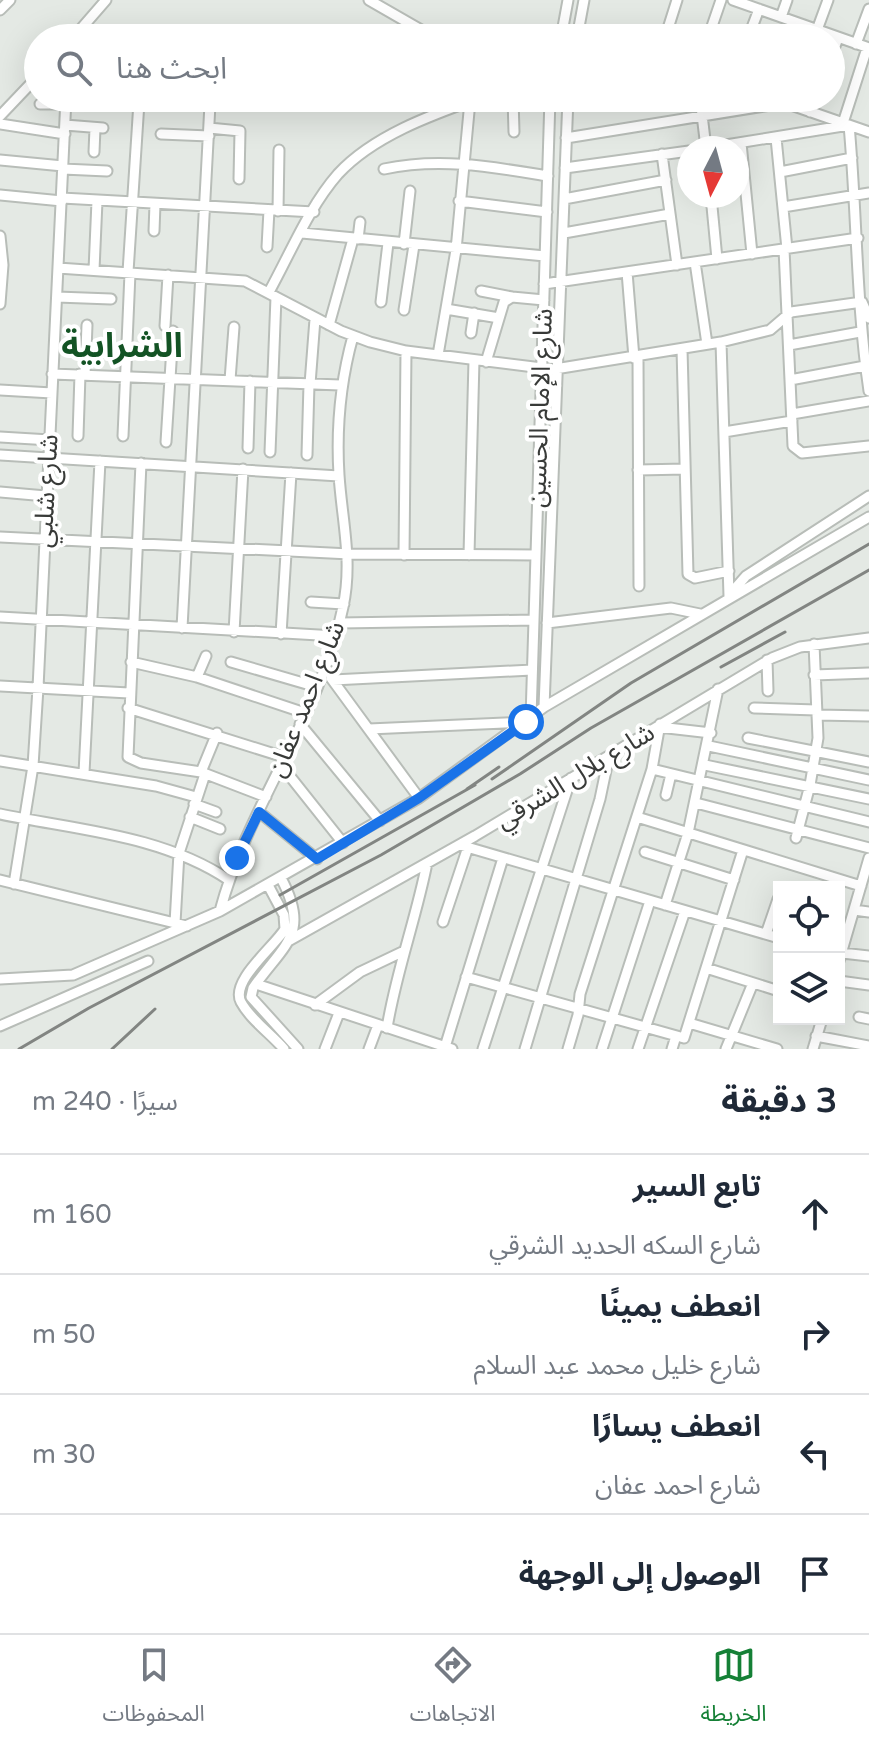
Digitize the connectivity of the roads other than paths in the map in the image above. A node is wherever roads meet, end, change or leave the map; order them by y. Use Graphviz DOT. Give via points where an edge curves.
graph roads {
  1 [pos="10,0"];
  2 [pos="106,0"];
  3 [pos="369,0"];
  4 [pos="568,0"];
  5 [pos="584,0"];
  6 [pos="677,0"];
  7 [pos="721,0"];
  8 [pos="733,0"];
  9 [pos="787,0"];
  10 [pos="828,0"];
  11 [pos="753,5"];
  12 [pos="869,9"];
  13 [pos="0,10"];
  14 [pos="786,19"];
  15 [pos="85,24"];
  16 [pos="411,24"];
  17 [pos="564,24"];
  18 [pos="580,24"];
  19 [pos="669,24"];
  20 [pos="713,24"];
  21 [pos="785,24"];
  22 [pos="800,24"];
  23 [pos="819,24"];
  24 [pos="845,40"];
  25 [pos="856,44"];
  26 [pos="868,48"];
  27 [pos="24,91"];
  28 [pos="66,112"];
  29 [pos="140,112"];
  30 [pos="210,112"];
  31 [pos="444,112"];
  32 [pos="473,112"];
  33 [pos="513,112"];
  34 [pos="550,112"];
  35 [pos="567,112"];
  36 [pos="702,112"];
  37 [pos="727,112"];
  38 [pos="810,112"];
  39 [pos="1,116"];
  40 [pos="702,116"];
  41 [pos="846,124"];
  42 [pos="65,130"];
  43 [pos="209,132"];
  44 [pos="514,132"];
  45 [pos="869,132"];
  46 [pos="161,134"];
  47 [pos="704,136"];
  48 [pos="566,138"];
  49 [pos="776,138"];
  50 [pos="749,142"];
  51 [pos="279,150"];
  52 [pos="94,152"];
  53 [pos="677,152"];
  54 [pos="662,154"];
  55 [pos="852,158"];
  56 [pos="0,160"];
  57 [pos="464,164"];
  58 [pos="63,168"];
  59 [pos="565,168"];
  60 [pos="384,169"];
  61 [pos="107,171"];
  62 [pos="780,172"];
  63 [pos="548,176"];
  64 [pos="239,179"];
  65 [pos="666,180"];
  66 [pos="410,191"];
  67 [pos="869,193"];
  68 [pos="0,195"];
  69 [pos="855,195"];
  70 [pos="62,199"];
  71 [pos="564,199"];
  72 [pos="97,201"];
  73 [pos="459,201"];
  74 [pos="132,203"];
  75 [pos="155,204"];
  76 [pos="207,207"];
  77 [pos="783,207"];
  78 [pos="712,208"];
  79 [pos="747,208"];
  80 [pos="274,210"];
  81 [pos="314,212"];
  82 [pos="547,212"];
  83 [pos="670,214"];
  84 [pos="360,222"];
  85 [pos="154,231"];
  86 [pos="302,233"];
  87 [pos="564,233"];
  88 [pos="0,237"];
  89 [pos="858,238"];
  90 [pos="355,239"];
  91 [pos="388,243"];
  92 [pos="409,245"];
  93 [pos="267,247"];
  94 [pos="786,249"];
  95 [pos="456,250"];
  96 [pos="752,254"];
  97 [pos="545,256"];
  98 [pos="717,259"];
  99 [pos="695,262"];
  100 [pos="2,264"];
  101 [pos="677,265"];
  102 [pos="58,268"];
  103 [pos="94,270"];
  104 [pos="129,272"];
  105 [pos="627,272"];
  106 [pos="168,275"];
  107 [pos="203,277"];
  108 [pos="563,281"];
  109 [pos="544,284"];
  110 [pos="481,291"];
  111 [pos="272,294"];
  112 [pos="57,297"];
  113 [pos="512,297"];
  114 [pos="111,299"];
  115 [pos="544,300"];
  116 [pos="381,302"];
  117 [pos="862,302"];
  118 [pos="0,304"];
  119 [pos="446,309"];
  120 [pos="404,310"];
  121 [pos="474,313"];
  122 [pos="787,313"];
  123 [pos="499,318"];
  124 [pos="869,318"];
  125 [pos="315,319"];
  126 [pos="87,325"];
  127 [pos="329,325"];
  128 [pos="234,327"];
  129 [pos="860,332"];
  130 [pos="471,333"];
  131 [pos="353,336"];
  132 [pos="721,342"];
  133 [pos="707,344"];
  134 [pos="789,345"];
  135 [pos="682,349"];
  136 [pos="406,351"];
  137 [pos="438,355"];
  138 [pos="636,357"];
  139 [pos="474,360"];
  140 [pos="486,362"];
  141 [pos="865,366"];
  142 [pos="542,369"];
  143 [pos="555,370"];
  144 [pos="52,374"];
  145 [pos="83,375"];
  146 [pos="125,376"];
  147 [pos="170,378"];
  148 [pos="197,379"];
  149 [pos="230,380"];
  150 [pos="790,380"];
  151 [pos="250,381"];
  152 [pos="273,382"];
  153 [pos="310,384"];
  154 [pos="340,385"];
  155 [pos="0,390"];
  156 [pos="869,391"];
  157 [pos="52,393"];
  158 [pos="869,401"];
  159 [pos="792,418"];
  160 [pos="724,432"];
  161 [pos="78,436"];
  162 [pos="123,436"];
  163 [pos="0,437"];
  164 [pos="50,440"];
  165 [pos="166,442"];
  166 [pos="869,446"];
  167 [pos="248,448"];
  168 [pos="270,452"];
  169 [pos="0,455"];
  170 [pos="307,455"];
  171 [pos="49,458"];
  172 [pos="100,461"];
  173 [pos="141,463"];
  174 [pos="193,466"];
  175 [pos="243,469"];
  176 [pos="685,469"];
  177 [pos="638,470"];
  178 [pos="291,473"];
  179 [pos="339,476"];
  180 [pos="0,492"];
  181 [pos="46,496"];
  182 [pos="869,496"];
  183 [pos="869,517"];
  184 [pos="0,537"];
  185 [pos="44,540"];
  186 [pos="97,542"];
  187 [pos="137,545"];
  188 [pos="187,547"];
  189 [pos="238,549"];
  190 [pos="287,552"];
  191 [pos="350,554"];
  192 [pos="404,555"];
  193 [pos="469,555"];
  194 [pos="535,555"];
  195 [pos="729,571"];
  196 [pos="639,586"];
  197 [pos="729,596"];
  198 [pos="311,602"];
  199 [pos="344,604"];
  200 [pos="700,614"];
  201 [pos="0,617"];
  202 [pos="40,619"];
  203 [pos="534,620"];
  204 [pos="92,623"];
  205 [pos="340,623"];
  206 [pos="547,623"];
  207 [pos="133,625"];
  208 [pos="182,628"];
  209 [pos="234,632"];
  210 [pos="281,634"];
  211 [pos="336,636"];
  212 [pos="869,638"];
  213 [pos="814,644"];
  214 [pos="206,656"];
  215 [pos="767,660"];
  216 [pos="131,662"];
  217 [pos="231,662"];
  218 [pos="532,670"];
  219 [pos="324,672"];
  220 [pos="869,673"];
  221 [pos="814,675"];
  222 [pos="197,677"];
  223 [pos="333,680"];
  224 [pos="0,686"];
  225 [pos="317,687"];
  226 [pos="38,688"];
  227 [pos="718,689"];
  228 [pos="88,690"];
  229 [pos="768,691"];
  230 [pos="129,693"];
  231 [pos="544,707"];
  232 [pos="128,708"];
  233 [pos="754,708"];
  234 [pos="305,713"];
  235 [pos="817,713"];
  236 [pos="869,716"];
  237 [pos="528,720"];
  238 [pos="300,724"];
  239 [pos="660,726"];
  240 [pos="369,729"];
  241 [pos="217,733"];
  242 [pos="711,733"];
  243 [pos="748,738"];
  244 [pos="709,746"];
  245 [pos="816,749"];
  246 [pos="609,756"];
  247 [pos="0,761"];
  248 [pos="282,761"];
  249 [pos="869,762"];
  250 [pos="705,765"];
  251 [pos="33,766"];
  252 [pos="814,768"];
  253 [pos="652,769"];
  254 [pos="84,773"];
  255 [pos="203,773"];
  256 [pos="671,774"];
  257 [pos="571,778"];
  258 [pos="869,780"];
  259 [pos="701,781"];
  260 [pos="810,785"];
  261 [pos="666,795"];
  262 [pos="266,797"];
  263 [pos="419,798"];
  264 [pos="869,799"];
  265 [pos="195,800"];
  266 [pos="696,803"];
  267 [pos="805,806"];
  268 [pos="216,812"];
  269 [pos="259,812"];
  270 [pos="0,814"];
  271 [pos="190,817"];
  272 [pos="637,817"];
  273 [pos="24,819"];
  274 [pos="380,821"];
  275 [pos="869,822"];
  276 [pos="220,829"];
  277 [pos="688,833"];
  278 [pos="797,834"];
  279 [pos="343,843"];
  280 [pos="464,846"];
  281 [pos="869,848"];
  282 [pos="743,850"];
  283 [pos="645,852"];
  284 [pos="179,853"];
  285 [pos="503,858"];
  286 [pos="869,858"];
  287 [pos="317,859"];
  288 [pos="427,863"];
  289 [pos="678,863"];
  290 [pos="541,868"];
  291 [pos="867,870"];
  292 [pos="281,878"];
  293 [pos="576,879"];
  294 [pos="0,880"];
  295 [pos="229,880"];
  296 [pos="734,880"];
  297 [pos="14,884"];
  298 [pos="268,885"];
  299 [pos="861,886"];
  300 [pos="614,890"];
  301 [pos="650,901"];
  302 [pos="665,905"];
  303 [pos="854,910"];
  304 [pos="220,911"];
  305 [pos="685,911"];
  306 [pos="869,912"];
  307 [pos="773,914"];
  308 [pos="721,921"];
  309 [pos="443,922"];
  310 [pos="175,923"];
  311 [pos="187,926"];
  312 [pos="766,934"];
  313 [pos="773,936"];
  314 [pos="290,940"];
  315 [pos="402,952"];
  316 [pos="841,953"];
  317 [pos="845,956"];
  318 [pos="869,956"];
  319 [pos="148,961"];
  320 [pos="706,968"];
  321 [pos="466,977"];
  322 [pos="0,979"];
  323 [pos="845,982"];
  324 [pos="753,983"];
  325 [pos="256,984"];
  326 [pos="869,985"];
  327 [pos="501,987"];
  328 [pos="773,989"];
  329 [pos="540,997"];
  330 [pos="315,1005"];
  331 [pos="578,1008"];
  332 [pos="339,1013"];
  333 [pos="613,1018"];
  334 [pos="689,1023"];
  335 [pos="820,1025"];
  336 [pos="0,1026"];
  337 [pos="382,1027"];
  338 [pos="645,1027"];
  339 [pos="731,1035"];
  340 [pos="816,1036"];
  341 [pos="680,1037"];
  342 [pos="419,1044"];
  343 [pos="869,1046"];
  344 [pos="449,1048"];
  345 [pos="284,1049"];
  346 [pos="298,1049"];
  347 [pos="325,1049"];
  348 [pos="369,1049"];
  349 [pos="483,1049"];
  350 [pos="525,1049"];
  351 [pos="568,1049"];
  352 [pos="602,1049"];
  353 [pos="638,1049"];
  354 [pos="672,1049"];
  355 [pos="726,1049"];
  356 [pos="777,1049"];
  357 [pos="813,1049"];
  1 -- 13 [label="street"];
  2 -- 15 [label="street"];
  3 -- 16 [label="street"];
  4 -- 17 [label="street"];
  5 -- 18 [label="street"];
  6 -- 19 [label="street"];
  7 -- 20 [label="street"];
  8 -- 11 [label="street"];
  9 -- 14 [label="street"];
  10 -- 23 [label="street"];
  11 -- 14 [label="street"];
  12 -- 25 [label="street"];
  14 -- 21 [label="street"];
  14 -- 22 [label="street"];
  24 -- 25 [label="street"];
  25 -- 26 [label="street"];
  26 -- 41 [label="street"];
  27 -- 39 [label="street"];
  28 -- 42 [label="street, شارع شلبي"];
  29 -- 74 [label="street"];
  30 -- 43 [label="street"];
  31 -- 81 [label="street" via="353,159"];
  32 -- 57 [label="street"];
  33 -- 44 [label="street"];
  34 -- 63 [label="street, شارع الإمام الحسين"];
  35 -- 48 [label="street, شارع الإمام الحسين"];
  36 -- 40 [label="street"];
  37 -- 40 [label="street"];
  38 -- 41 [label="street"];
  39 -- 42 [label="street"];
  40 -- 47 [label="street"];
  40 -- 48 [label="street"];
  41 -- 45 [label="street"];
  41 -- 49 [label="street"];
  41 -- 55 [label="street"];
  42 -- 52 [label="street" via="99,128"];
  42 -- 58 [label="street, شارع شلبي"];
  43 -- 46 [label="street"];
  43 -- 64 [label="street" via="240,127"];
  43 -- 76 [label="street"];
  48 -- 59 [label="street, شارع الإمام الحسين"];
  49 -- 50 [label="street"];
  49 -- 62 [label="street"];
  51 -- 80 [label="street"];
  53 -- 54 [label="street"];
  54 -- 59 [label="street"];
  54 -- 65 [label="street"];
  55 -- 62 [label="street"];
  55 -- 69 [label="street"];
  56 -- 58 [label="street"];
  57 -- 60 [label="street"];
  57 -- 63 [label="street"];
  57 -- 73 [label="street"];
  58 -- 61 [label="street"];
  58 -- 70 [label="street, شارع شلبي"];
  59 -- 71 [label="street, شارع الإمام الحسين"];
  62 -- 77 [label="street"];
  63 -- 82 [label="street, شارع الإمام الحسين"];
  65 -- 71 [label="street"];
  65 -- 83 [label="street"];
  66 -- 92 [label="street"];
  67 -- 69 [label="street"];
  68 -- 70 [label="street"];
  69 -- 77 [label="street"];
  69 -- 89 [label="street"];
  70 -- 72 [label="street"];
  70 -- 102 [label="street, شارع شلبي"];
  71 -- 87 [label="street, شارع الإمام الحسين"];
  72 -- 74 [label="street"];
  72 -- 103 [label="street"];
  73 -- 82 [label="street"];
  73 -- 95 [label="street"];
  74 -- 75 [label="street"];
  74 -- 104 [label="street"];
  75 -- 76 [label="street"];
  75 -- 85 [label="street"];
  76 -- 80 [label="street"];
  76 -- 107 [label="street"];
  77 -- 94 [label="street"];
  78 -- 98 [label="street"];
  79 -- 96 [label="street"];
  80 -- 81 [label="street"];
  80 -- 93 [label="street"];
  81 -- 86 [label="street"];
  82 -- 97 [label="street, شارع الإمام الحسين"];
  83 -- 87 [label="street"];
  83 -- 101 [label="street"];
  84 -- 90 [label="street"];
  86 -- 90 [label="street"];
  86 -- 111 [label="street"];
  87 -- 108 [label="street, شارع الإمام الحسين"];
  88 -- 100 [label="street"];
  89 -- 94 [label="street"];
  89 -- 117 [label="street"];
  90 -- 91 [label="street"];
  90 -- 127 [label="street"];
  91 -- 92 [label="street"];
  91 -- 116 [label="street"];
  92 -- 95 [label="street"];
  92 -- 120 [label="street"];
  94 -- 96 [label="street"];
  94 -- 122 [label="street"];
  95 -- 97 [label="street"];
  95 -- 119 [label="street"];
  96 -- 98 [label="street"];
  97 -- 109 [label="street, شارع الإمام الحسين"];
  98 -- 99 [label="street"];
  99 -- 101 [label="street"];
  99 -- 133 [label="street"];
  100 -- 118 [label="street"];
  101 -- 105 [label="street"];
  102 -- 103 [label="street"];
  102 -- 112 [label="street, شارع شلبي"];
  103 -- 104 [label="street"];
  104 -- 106 [label="street"];
  104 -- 146 [label="street"];
  105 -- 108 [label="street"];
  105 -- 138 [label="street"];
  106 -- 107 [label="street"];
  106 -- 147 [label="street"];
  107 -- 111 [label="street" via="245,281"];
  107 -- 148 [label="street"];
  108 -- 109 [label="street"];
  108 -- 143 [label="street, شارع الإمام الحسين"];
  109 -- 115 [label="street, شارع الإمام الحسين"];
  110 -- 113 [label="street"];
  111 -- 125 [label="street"];
  111 -- 152 [label="street"];
  112 -- 114 [label="street"];
  112 -- 144 [label="street, شارع شلبي"];
  113 -- 115 [label="street"];
  113 -- 123 [label="street" via="504,302"];
  115 -- 142 [label="street, شارع الإمام الحسين"];
  117 -- 122 [label="street"];
  117 -- 124 [label="street"];
  117 -- 129 [label="street"];
  119 -- 121 [label="street"];
  119 -- 137 [label="street"];
  121 -- 123 [label="street"];
  121 -- 130 [label="street"];
  122 -- 132 [label="street" via="770,330"];
  122 -- 134 [label="street"];
  123 -- 140 [label="street"];
  125 -- 127 [label="street"];
  125 -- 153 [label="street"];
  126 -- 145 [label="street"];
  127 -- 131 [label="street"];
  128 -- 149 [label="street"];
  129 -- 134 [label="street"];
  129 -- 141 [label="street"];
  131 -- 136 [label="street"];
  131 -- 154 [label="street, شارع احمد عفان"];
  132 -- 133 [label="street"];
  132 -- 160 [label="street"];
  133 -- 135 [label="street"];
  134 -- 150 [label="street"];
  135 -- 138 [label="street"];
  135 -- 176 [label="street"];
  136 -- 137 [label="street"];
  136 -- 192 [label="street"];
  137 -- 139 [label="street"];
  138 -- 143 [label="street"];
  138 -- 177 [label="street"];
  139 -- 140 [label="street"];
  139 -- 193 [label="street"];
  140 -- 142 [label="street"];
  141 -- 150 [label="street"];
  141 -- 156 [label="street"];
  142 -- 143 [label="street"];
  142 -- 194 [label="street, شارع الإمام الحسين"];
  143 -- 206 [label="street, شارع الإمام الحسين"];
  144 -- 145 [label="street"];
  144 -- 157 [label="street, شارع شلبي"];
  145 -- 146 [label="street"];
  145 -- 161 [label="street"];
  146 -- 147 [label="street"];
  146 -- 162 [label="street"];
  147 -- 148 [label="street"];
  147 -- 165 [label="street"];
  148 -- 149 [label="street"];
  148 -- 174 [label="street"];
  149 -- 151 [label="street"];
  150 -- 159 [label="street"];
  151 -- 152 [label="street"];
  151 -- 167 [label="street"];
  152 -- 153 [label="street"];
  152 -- 168 [label="street"];
  153 -- 154 [label="street"];
  153 -- 170 [label="street"];
  154 -- 179 [label="street, شارع احمد عفان"];
  155 -- 157 [label="street"];
  157 -- 164 [label="street, شارع شلبي"];
  158 -- 159 [label="street"];
  159 -- 160 [label="street"];
  159 -- 166 [label="street" via="793,446 799,452"];
  160 -- 195 [label="street"];
  163 -- 164 [label="street"];
  164 -- 171 [label="street, شارع شلبي"];
  169 -- 171 [label="street"];
  171 -- 172 [label="street"];
  171 -- 181 [label="street, شارع شلبي"];
  172 -- 173 [label="street"];
  172 -- 186 [label="street"];
  173 -- 174 [label="street"];
  173 -- 187 [label="street"];
  174 -- 175 [label="street"];
  174 -- 188 [label="street"];
  175 -- 178 [label="street"];
  175 -- 189 [label="street"];
  176 -- 177 [label="street"];
  176 -- 195 [label="street" via="688,574 695,578"];
  177 -- 196 [label="street"];
  178 -- 179 [label="street"];
  178 -- 190 [label="street"];
  179 -- 191 [label="street, شارع احمد عفان"];
  180 -- 181 [label="street"];
  181 -- 185 [label="street, شارع شلبي"];
  182 -- 197 [label="street" via="746,576"];
  183 -- 197 [label="street"];
  184 -- 185 [label="street"];
  185 -- 186 [label="street"];
  185 -- 202 [label="street, شارع شلبي"];
  186 -- 187 [label="street"];
  186 -- 204 [label="street"];
  187 -- 188 [label="street"];
  187 -- 207 [label="street"];
  188 -- 189 [label="street"];
  188 -- 208 [label="street"];
  189 -- 190 [label="street"];
  189 -- 209 [label="street"];
  190 -- 191 [label="street"];
  190 -- 210 [label="street"];
  191 -- 192 [label="street"];
  191 -- 199 [label="street, شارع احمد عفان"];
  192 -- 193 [label="street"];
  193 -- 194 [label="street"];
  194 -- 203 [label="street, شارع الإمام الحسين"];
  195 -- 197 [label="street"];
  197 -- 200 [label="street"];
  198 -- 199 [label="street"];
  199 -- 205 [label="street, شارع احمد عفان"];
  200 -- 206 [label="street" via="671,608"];
  200 -- 231 [label="street"];
  201 -- 202 [label="street"];
  202 -- 204 [label="street"];
  202 -- 226 [label="street, شارع شلبي"];
  203 -- 205 [label="street"];
  203 -- 218 [label="street, شارع الإمام الحسين"];
  204 -- 207 [label="street"];
  204 -- 228 [label="street"];
  205 -- 211 [label="street, شارع احمد عفان"];
  206 -- 231 [label="street, شارع الإمام الحسين"];
  207 -- 208 [label="street"];
  207 -- 216 [label="street"];
  208 -- 209 [label="street"];
  209 -- 210 [label="street"];
  210 -- 211 [label="street"];
  211 -- 219 [label="street, شارع احمد عفان"];
  212 -- 213 [label="street, شارع بلال الشرقي"];
  213 -- 215 [label="street, شارع بلال الشرقي"];
  213 -- 221 [label="street"];
  214 -- 222 [label="street"];
  215 -- 227 [label="street, شارع بلال الشرقي"];
  215 -- 229 [label="street"];
  216 -- 222 [label="street"];
  216 -- 230 [label="street"];
  217 -- 225 [label="street"];
  218 -- 223 [label="street"];
  218 -- 237 [label="street, شارع الإمام الحسين"];
  219 -- 223 [label="street"];
  219 -- 225 [label="street, شارع احمد عفان"];
  220 -- 221 [label="street"];
  221 -- 235 [label="street"];
  222 -- 234 [label="street"];
  223 -- 240 [label="street"];
  224 -- 226 [label="street"];
  225 -- 234 [label="street, شارع احمد عفان"];
  226 -- 228 [label="street"];
  226 -- 251 [label="street, شارع شلبي"];
  227 -- 239 [label="street, شارع بلال الشرقي"];
  227 -- 242 [label="street"];
  228 -- 230 [label="street"];
  228 -- 254 [label="street"];
  230 -- 232 [label="street"];
  231 -- 237 [label="street"];
  232 -- 241 [label="street"];
  232 -- 255 [label="street" via="126,749 133,761"];
  233 -- 235 [label="street"];
  234 -- 238 [label="street, شارع احمد عفان"];
  235 -- 236 [label="street"];
  235 -- 245 [label="street"];
  237 -- 240 [label="street"];
  237 -- 263 [label="street"];
  238 -- 248 [label="street, شارع احمد عفان"];
  238 -- 274 [label="street"];
  239 -- 242 [label="street"];
  239 -- 246 [label="street, شارع بلال الشرقي"];
  239 -- 253 [label="street"];
  240 -- 263 [label="street"];
  241 -- 248 [label="street"];
  241 -- 255 [label="street"];
  242 -- 244 [label="street"];
  243 -- 245 [label="street"];
  244 -- 250 [label="street"];
  244 -- 252 [label="street"];
  245 -- 249 [label="street"];
  245 -- 252 [label="street"];
  246 -- 257 [label="street, شارع بلال الشرقي"];
  246 -- 293 [label="street"];
  247 -- 251 [label="street"];
  248 -- 262 [label="street, شارع احمد عفان"];
  248 -- 279 [label="street"];
  250 -- 259 [label="street"];
  250 -- 260 [label="street"];
  251 -- 254 [label="street"];
  251 -- 273 [label="street, شارع شلبي"];
  252 -- 258 [label="street"];
  252 -- 260 [label="street"];
  253 -- 256 [label="street"];
  253 -- 272 [label="street"];
  254 -- 265 [label="street"];
  255 -- 262 [label="street"];
  255 -- 265 [label="street"];
  256 -- 259 [label="street"];
  256 -- 261 [label="street"];
  257 -- 280 [label="street, شارع بلال الشرقي"];
  257 -- 290 [label="street"];
  259 -- 266 [label="street"];
  259 -- 267 [label="street"];
  260 -- 264 [label="street"];
  260 -- 267 [label="street"];
  262 -- 269 [label="street, شارع احمد عفان"];
  263 -- 274 [label="street"];
  265 -- 268 [label="street"];
  265 -- 271 [label="street"];
  266 -- 277 [label="street"];
  266 -- 278 [label="street"];
  267 -- 275 [label="street"];
  267 -- 278 [label="street"];
  269 -- 287 [label="street"];
  269 -- 295 [label="street, شارع احمد عفان"];
  270 -- 273 [label="street"];
  271 -- 276 [label="street"];
  271 -- 284 [label="street"];
  272 -- 277 [label="street"];
  272 -- 300 [label="street"];
  273 -- 284 [label="street"];
  273 -- 297 [label="street, شارع شلبي"];
  274 -- 279 [label="street"];
  277 -- 282 [label="street"];
  277 -- 289 [label="street"];
  278 -- 281 [label="street"];
  279 -- 287 [label="street"];
  280 -- 285 [label="street"];
  280 -- 288 [label="street, شارع بلال الشرقي"];
  280 -- 309 [label="street"];
  282 -- 296 [label="street"];
  282 -- 299 [label="street"];
  283 -- 289 [label="street"];
  284 -- 295 [label="street"];
  284 -- 310 [label="street"];
  285 -- 290 [label="street"];
  285 -- 321 [label="street"];
  286 -- 291 [label="street"];
  287 -- 292 [label="street"];
  288 -- 314 [label="street, شارع بلال الشرقي"];
  288 -- 315 [label="street"];
  289 -- 296 [label="street"];
  289 -- 302 [label="street"];
  290 -- 293 [label="street"];
  290 -- 327 [label="street"];
  291 -- 299 [label="street"];
  292 -- 298 [label="street"];
  292 -- 314 [label="street" via="296,912"];
  293 -- 300 [label="street"];
  293 -- 329 [label="street"];
  294 -- 297 [label="street"];
  295 -- 304 [label="street, شارع احمد عفان"];
  296 -- 308 [label="street"];
  297 -- 310 [label="street"];
  298 -- 304 [label="street"];
  298 -- 345 [label="street" via="284,915 285,929 238,991 242,1004"];
  299 -- 303 [label="street"];
  300 -- 301 [label="street"];
  300 -- 331 [label="street"];
  301 -- 302 [label="street"];
  301 -- 333 [label="street"];
  302 -- 305 [label="street"];
  303 -- 306 [label="street"];
  303 -- 316 [label="street"];
  304 -- 311 [label="street"];
  305 -- 308 [label="street"];
  305 -- 338 [label="street"];
  307 -- 312 [label="street"];
  308 -- 312 [label="street"];
  308 -- 320 [label="street"];
  310 -- 311 [label="street"];
  311 -- 322 [label="street" via="73,975"];
  312 -- 313 [label="street"];
  314 -- 325 [label="street"];
  315 -- 330 [label="street" via="360,972"];
  315 -- 337 [label="street"];
  317 -- 318 [label="street"];
  319 -- 336 [label="street"];
  320 -- 324 [label="street"];
  320 -- 334 [label="street"];
  321 -- 327 [label="street"];
  321 -- 344 [label="street"];
  323 -- 326 [label="street"];
  324 -- 328 [label="street"];
  324 -- 339 [label="street"];
  325 -- 330 [label="street"];
  325 -- 346 [label="street" via="251,997 255,1006"];
  327 -- 329 [label="street"];
  327 -- 349 [label="street"];
  329 -- 331 [label="street"];
  329 -- 350 [label="street"];
  330 -- 332 [label="street"];
  331 -- 333 [label="street"];
  331 -- 351 [label="street"];
  332 -- 337 [label="street"];
  332 -- 347 [label="street"];
  333 -- 338 [label="street"];
  333 -- 352 [label="street"];
  334 -- 339 [label="street"];
  334 -- 341 [label="street"];
  335 -- 340 [label="street"];
  337 -- 342 [label="street"];
  337 -- 348 [label="street"];
  338 -- 341 [label="street"];
  338 -- 353 [label="street"];
  339 -- 355 [label="street"];
  339 -- 356 [label="street"];
  340 -- 343 [label="street"];
  340 -- 357 [label="street"];
  341 -- 354 [label="street"];
  342 -- 344 [label="street"];
}
